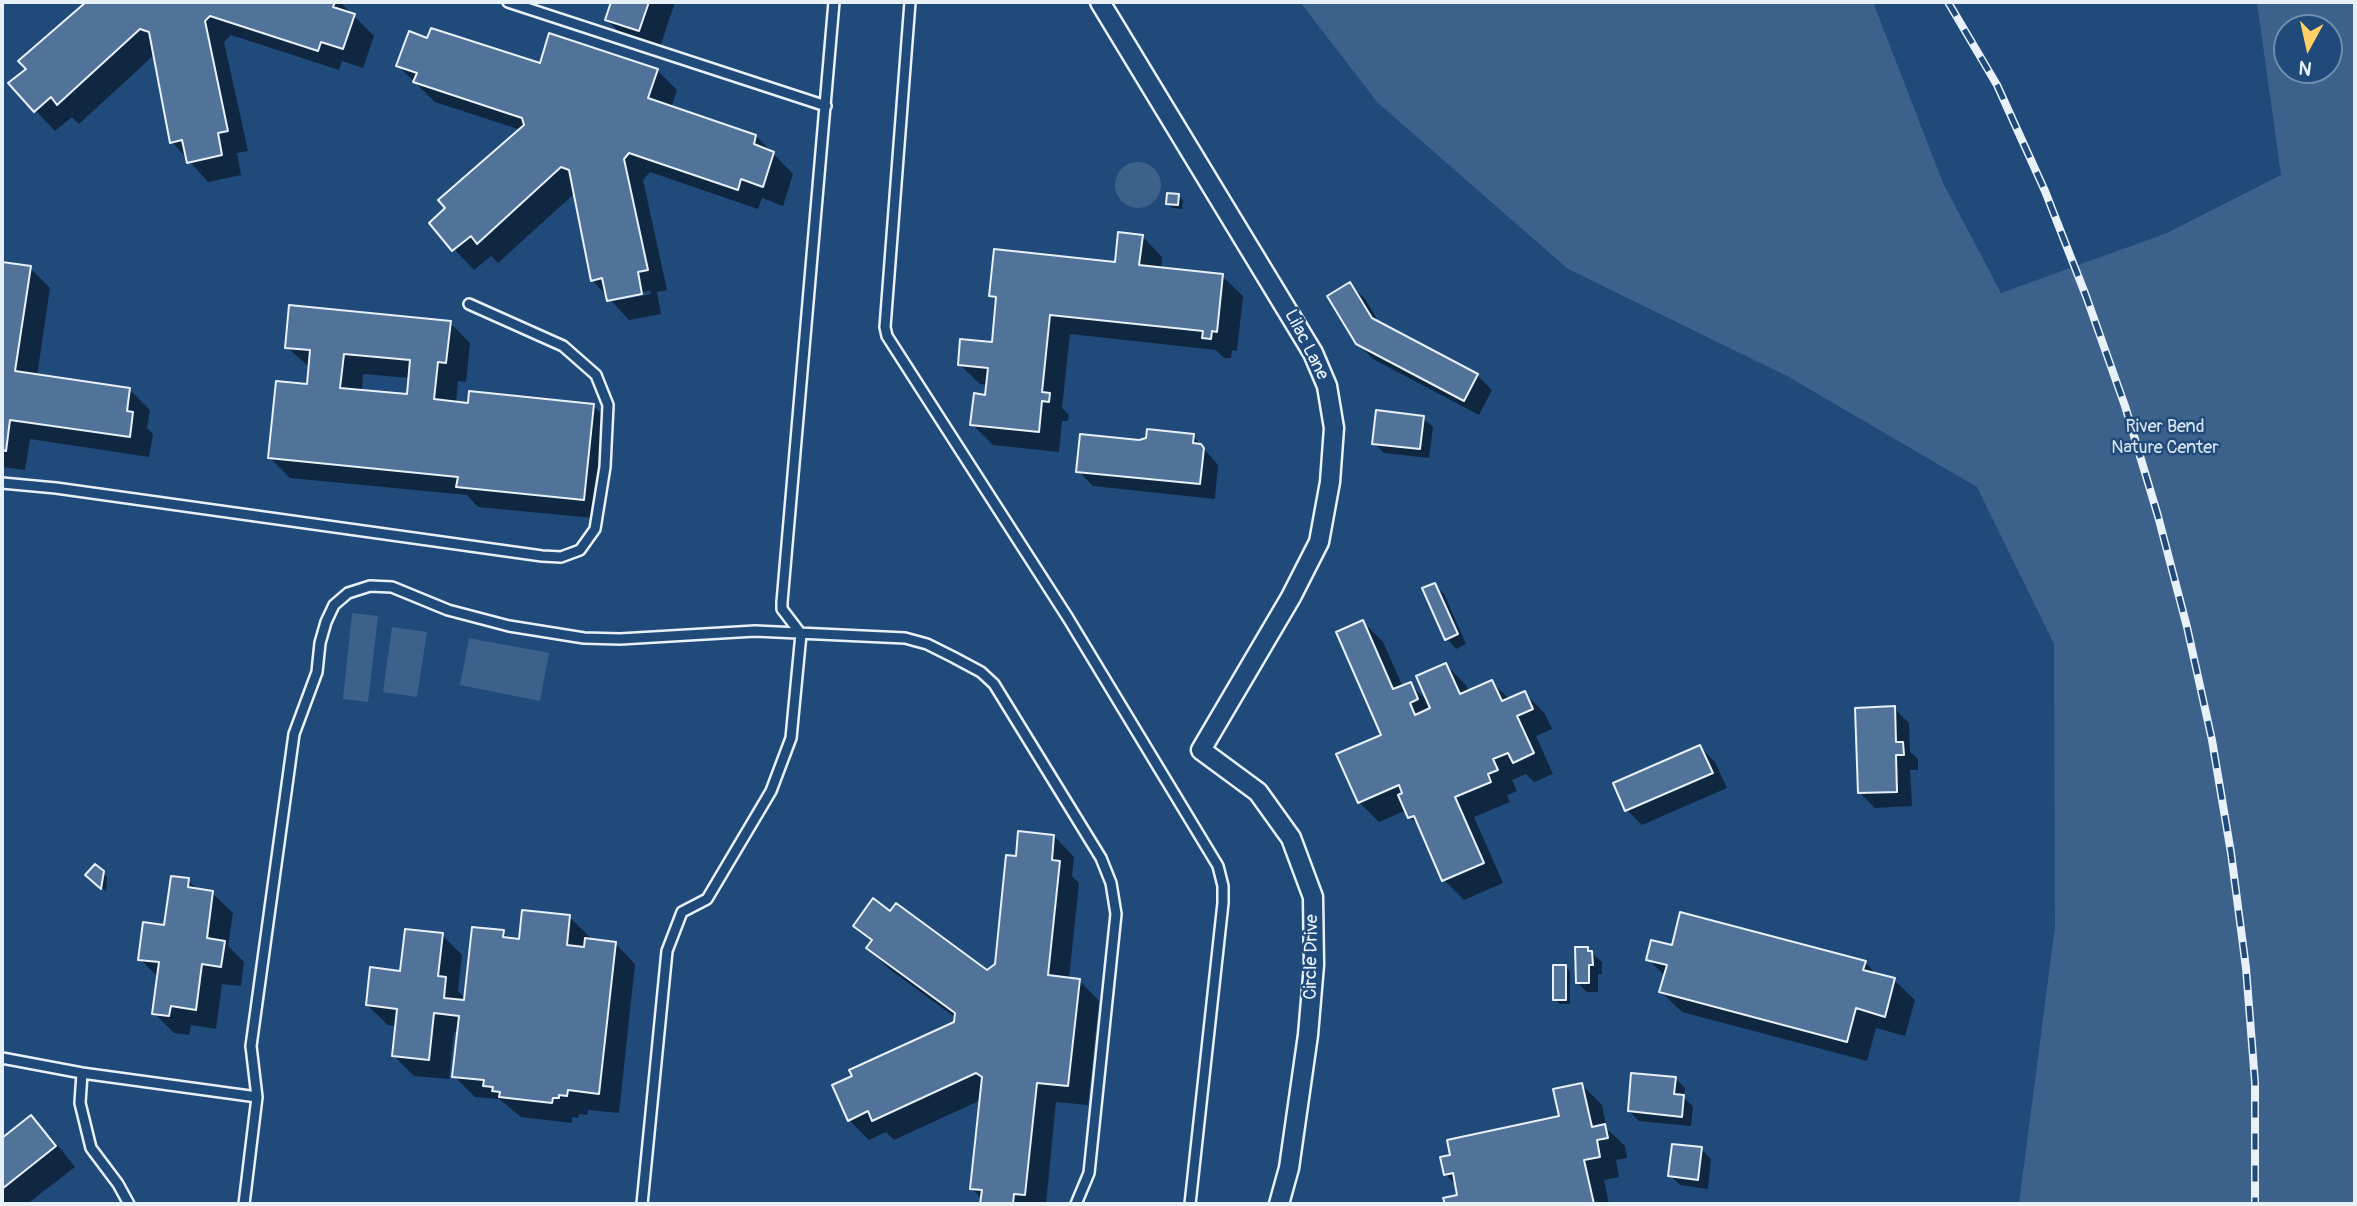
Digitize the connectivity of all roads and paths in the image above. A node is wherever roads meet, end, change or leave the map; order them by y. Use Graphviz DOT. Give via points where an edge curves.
graph roads {
  1 [pos="508,2"];
  2 [pos="834,2"];
  3 [pos="910,2"];
  4 [pos="1100,2"];
  5 [pos="826,106"];
  6 [pos="469,304"];
  7 [pos="2,483"];
  8 [pos="801,634"];
  9 [pos="1201,750"];
  10 [pos="2,1058"];
  11 [pos="82,1073"];
  12 [pos="257,1097"];
  13 [pos="129,1204"];
  14 [pos="244,1204"];
  15 [pos="642,1204"];
  16 [pos="1076,1204"];
  17 [pos="1190,1204"];
  18 [pos="1279,1204"];
  1 -- 5 [label="lane"];
  2 -- 5 [label="lane"];
  3 -- 17 [label="lane" via="887,336 1068,618 1218,866 1223,886"];
  4 -- 9 [label="street, Lilac Lane" via="1313,353 1327,386 1334,428 1319,542"];
  5 -- 8 [label="lane" via="782,602 782,609"];
  6 -- 7 [label="lane" via="563,345 596,375 608,405 605,467 595,529 580,550 542,556"];
  8 -- 12 [label="lane" via="755,631 584,638 448,610 392,587 370,586 348,593 334,605 326,622 317,672 294,734 251,1046"];
  8 -- 15 [label="lane" via="790,738 771,791 707,899 682,912 667,951"];
  8 -- 16 [label="lane" via="905,638 927,644 981,672 995,684 1101,858 1116,914 1089,1173"];
  9 -- 18 [label="street, Circle Drive" via="1258,792 1290,838 1313,897 1308,1035 1289,1168"];
  10 -- 11 [label="lane"];
  11 -- 12 [label="lane"];
  11 -- 13 [label="lane" via="80,1103 91,1148"];
  12 -- 14 [label="lane"];
}
